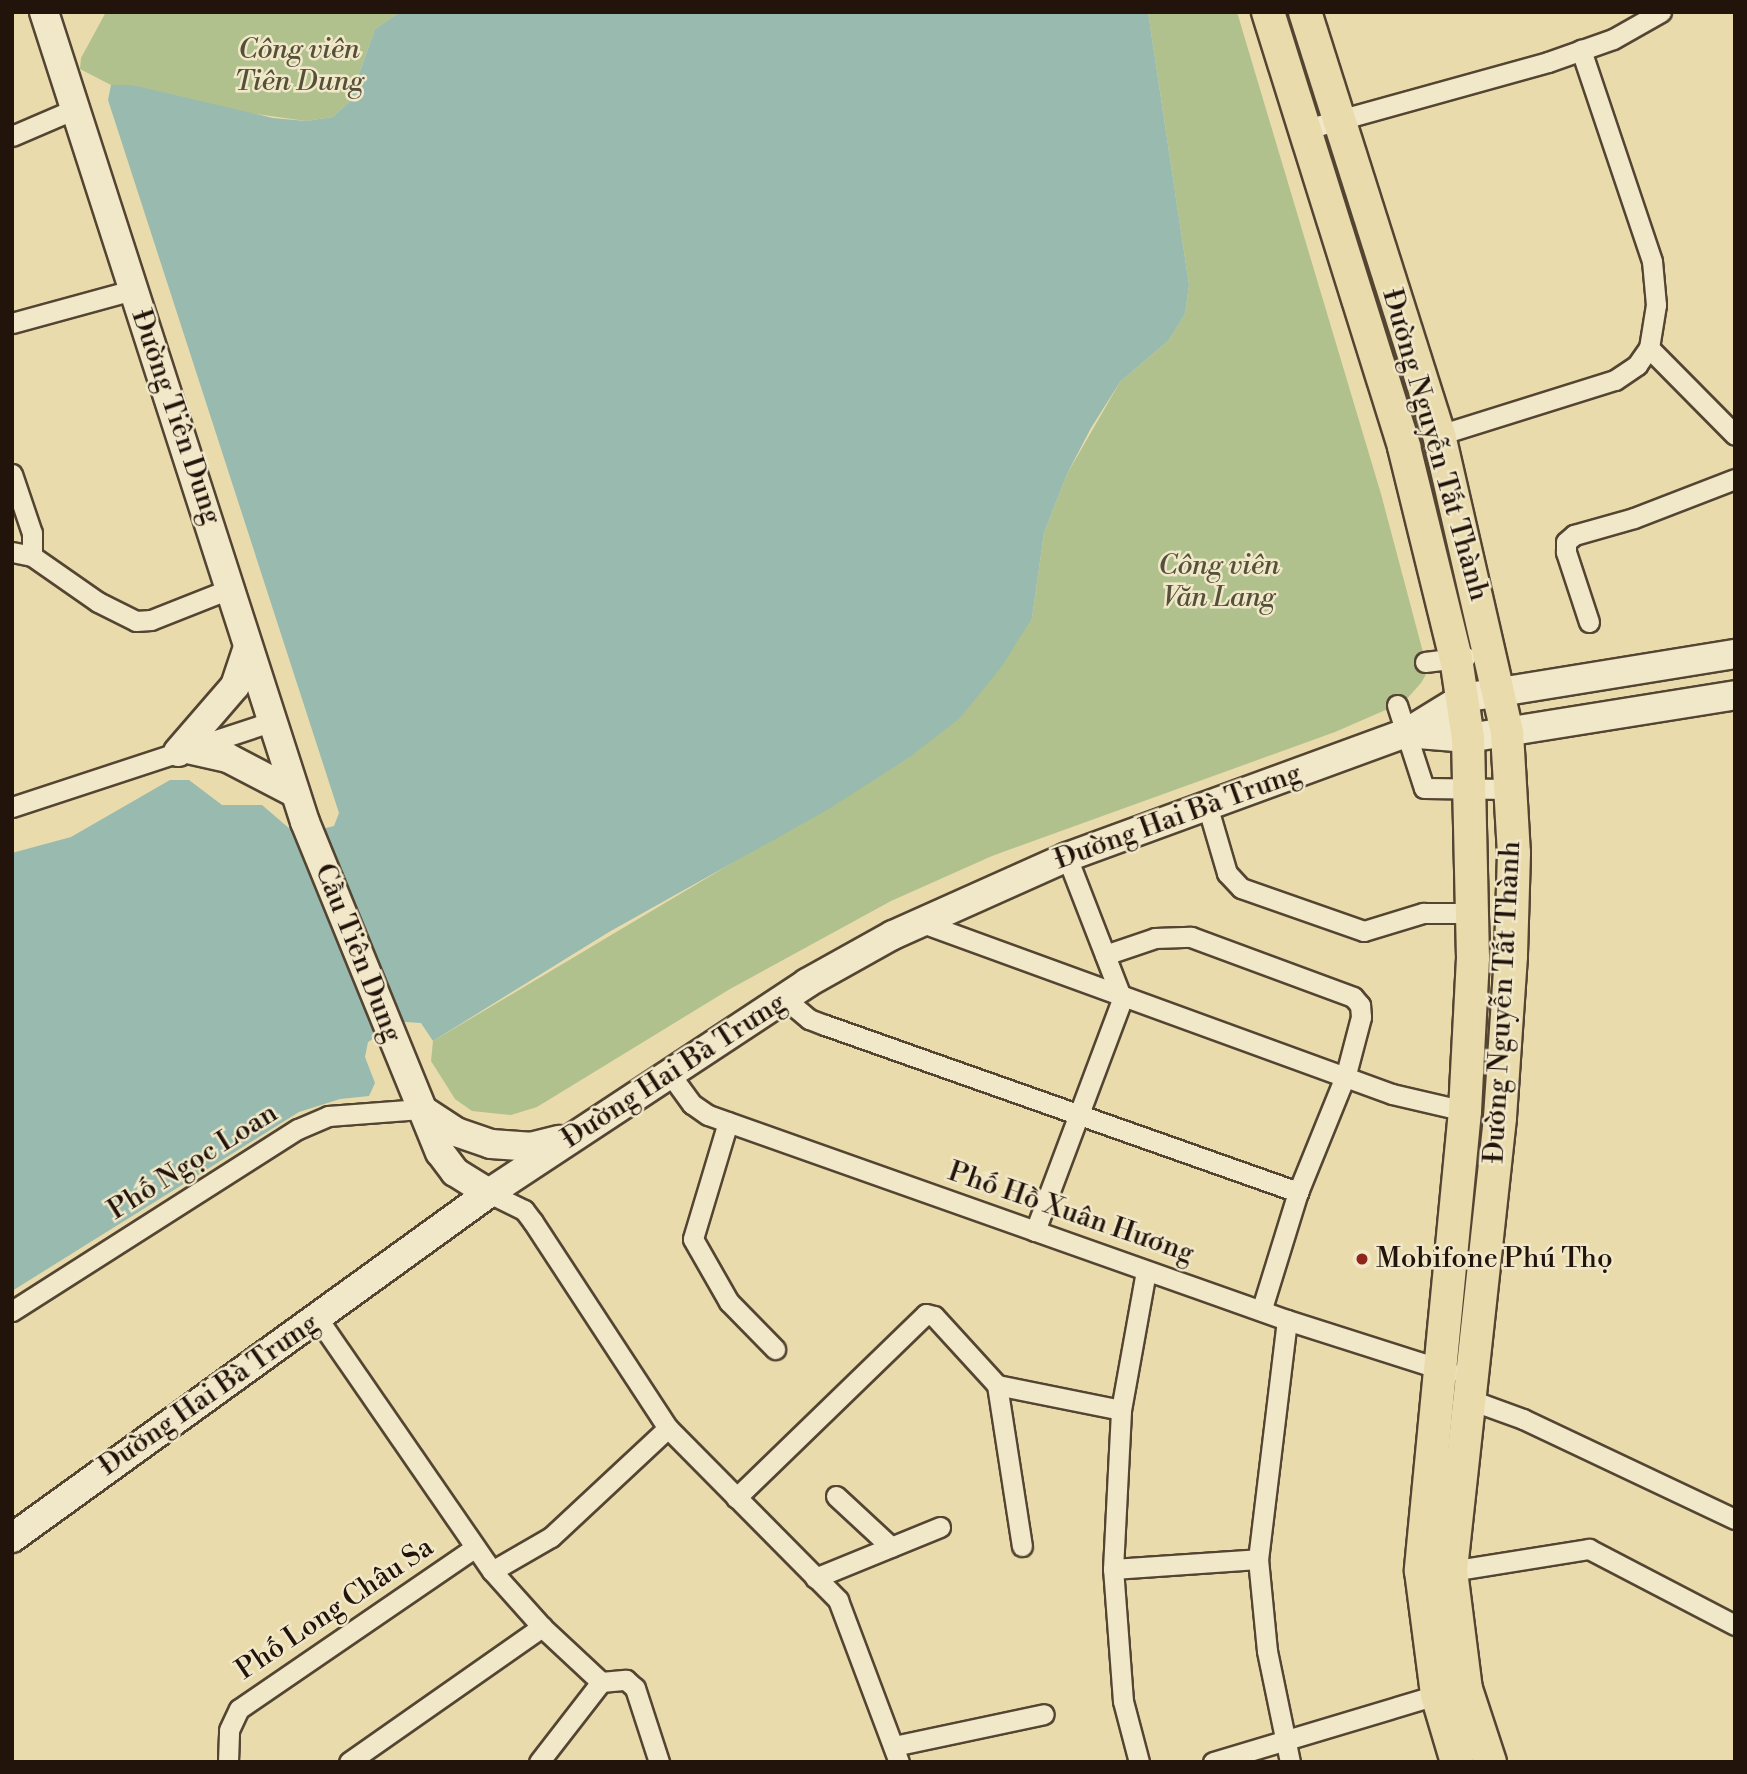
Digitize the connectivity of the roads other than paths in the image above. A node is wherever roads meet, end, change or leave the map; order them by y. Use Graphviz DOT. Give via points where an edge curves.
graph roads {
  1 [pos="44,12"];
  2 [pos="1268,12"];
  3 [pos="1305,12"];
  4 [pos="1657,14"];
  5 [pos="1581,50"];
  6 [pos="75,109"];
  7 [pos="1339,120"];
  8 [pos="1303,130"];
  9 [pos="12,136"];
  10 [pos="133,290"];
  11 [pos="12,323"];
  12 [pos="1649,348"];
  13 [pos="1439,435"];
  14 [pos="1735,435"];
  15 [pos="12,474"];
  16 [pos="1735,479"];
  17 [pos="12,552"];
  18 [pos="32,556"];
  19 [pos="232,588"];
  20 [pos="1588,622"];
  21 [pos="248,647"];
  22 [pos="1491,652"];
  23 [pos="1735,654"];
  24 [pos="1441,660"];
  25 [pos="1500,690"];
  26 [pos="1735,695"];
  27 [pos="1462,698"];
  28 [pos="1397,705"];
  29 [pos="271,722"];
  30 [pos="1406,733"];
  31 [pos="1507,733"];
  32 [pos="1468,738"];
  33 [pos="183,751"];
  34 [pos="1470,788"];
  35 [pos="1511,789"];
  36 [pos="295,793"];
  37 [pos="1208,805"];
  38 [pos="12,807"];
  39 [pos="305,822"];
  40 [pos="1067,857"];
  41 [pos="1473,913"];
  42 [pos="920,922"];
  43 [pos="1105,955"];
  44 [pos="784,998"];
  45 [pos="1122,999"];
  46 [pos="670,1074"];
  47 [pos="1346,1074"];
  48 [pos="416,1096"];
  49 [pos="1465,1111"];
  50 [pos="1081,1115"];
  51 [pos="729,1122"];
  52 [pos="591,1126"];
  53 [pos="1298,1192"];
  54 [pos="489,1193"];
  55 [pos="1035,1231"];
  56 [pos="1146,1271"];
  57 [pos="1262,1308"];
  58 [pos="12,1311"];
  59 [pos="318,1319"];
  60 [pos="1287,1320"];
  61 [pos="775,1349"];
  62 [pos="1439,1370"];
  63 [pos="997,1385"];
  64 [pos="1470,1387"];
  65 [pos="1121,1410"];
  66 [pos="668,1428"];
  67 [pos="836,1496"];
  68 [pos="736,1498"];
  69 [pos="1735,1519"];
  70 [pos="940,1527"];
  71 [pos="12,1538"];
  72 [pos="1022,1546"];
  73 [pos="891,1547"];
  74 [pos="474,1548"];
  75 [pos="1258,1559"];
  76 [pos="1113,1569"];
  77 [pos="492,1571"];
  78 [pos="1451,1571"];
  79 [pos="815,1578"];
  80 [pos="1735,1625"];
  81 [pos="542,1627"];
  82 [pos="601,1682"];
  83 [pos="1437,1695"];
  84 [pos="1044,1714"];
  85 [pos="1284,1741"];
  86 [pos="896,1754"];
  87 [pos="228,1762"];
  88 [pos="349,1762"];
  89 [pos="539,1762"];
  90 [pos="659,1762"];
  91 [pos="1139,1762"];
  92 [pos="1213,1762"];
  93 [pos="1290,1762"];
  94 [pos="1457,1762"];
  95 [pos="1490,1762"];
  1 -- 6 [label="street, Đường Tiên Dung"];
  2 -- 8 [label="main road, Đường Nguyễn Tất Thành"];
  3 -- 7 [label="main road, Đường Nguyễn Tất Thành"];
  4 -- 5 [label="street"];
  5 -- 7 [label="street"];
  5 -- 12 [label="street" via="1652,261 1656,305"];
  6 -- 9 [label="street"];
  6 -- 10 [label="street, Đường Tiên Dung"];
  7 -- 8 [label="street"];
  7 -- 13 [label="main road, Đường Nguyễn Tất Thành"];
  8 -- 24 [label="main road, Đường Nguyễn Tất Thành" via="1404,447"];
  10 -- 11 [label="street"];
  10 -- 19 [label="street, Đường Tiên Dung"];
  12 -- 13 [label="street" via="1637,365 1615,380"];
  12 -- 14 [label="street"];
  13 -- 22 [label="main road, Đường Nguyễn Tất Thành"];
  15 -- 18 [label="street" via="32,533"];
  16 -- 20 [label="street" via="1634,518 1574,535 1566,552"];
  17 -- 18 [label="street"];
  18 -- 19 [label="street" via="98,602 136,621 151,620"];
  19 -- 21 [label="street, Đường Tiên Dung"];
  21 -- 29 [label="street, Đường Tiên Dung"];
  21 -- 33 [label="street" via="235,686"];
  22 -- 24 [label="street"];
  22 -- 25 [label="main road, Đường Nguyễn Tất Thành"];
  23 -- 25 [label="street, Đường Hai Bà Trưng"];
  24 -- 27 [label="main road, Đường Nguyễn Tất Thành"];
  25 -- 27 [label="street, Đường Hai Bà Trưng"];
  25 -- 31 [label="main road, Đường Nguyễn Tất Thành"];
  26 -- 31 [label="street, Đường Hai Bà Trưng"];
  27 -- 30 [label="street, Đường Hai Bà Trưng"];
  27 -- 32 [label="main road, Đường Nguyễn Tất Thành"];
  28 -- 30 [label="street"];
  29 -- 33 [label="street"];
  29 -- 36 [label="street, Đường Tiên Dung"];
  30 -- 32 [label="street, Đường Hai Bà Trưng"];
  30 -- 34 [label="street" via="1424,788"];
  30 -- 37 [label="street, Đường Hai Bà Trưng"];
  31 -- 32 [label="street, Đường Hai Bà Trưng"];
  31 -- 35 [label="main road, Đường Nguyễn Tất Thành"];
  32 -- 34 [label="main road, Đường Nguyễn Tất Thành"];
  33 -- 36 [label="street" via="228,758"];
  33 -- 38 [label="street"];
  34 -- 35 [label="street"];
  34 -- 41 [label="main road, Đường Nguyễn Tất Thành"];
  35 -- 64 [label="main road, Đường Nguyễn Tất Thành" via="1511,970 1500,1118"];
  36 -- 39 [label="street, Đường Tiên Dung"];
  37 -- 40 [label="street, Đường Hai Bà Trưng"];
  37 -- 41 [label="street" via="1227,873 1241,888 1364,931 1423,913"];
  39 -- 48 [label="street, Cầu Tiên Dung"];
  40 -- 42 [label="street, Đường Hai Bà Trưng"];
  40 -- 43 [label="street"];
  41 -- 49 [label="main road, Đường Nguyễn Tất Thành"];
  42 -- 44 [label="street, Đường Hai Bà Trưng"];
  42 -- 45 [label="street"];
  43 -- 45 [label="street"];
  43 -- 47 [label="street" via="1154,938 1191,937 1353,997 1361,1017"];
  44 -- 46 [label="street, Đường Hai Bà Trưng"];
  44 -- 50 [label="street" via="809,1019"];
  45 -- 47 [label="street"];
  45 -- 50 [label="street"];
  46 -- 51 [label="street, Phố Hồ Xuân Hương" via="692,1104"];
  46 -- 52 [label="street, Đường Hai Bà Trưng"];
  47 -- 49 [label="street" via="1392,1094"];
  47 -- 53 [label="street"];
  48 -- 52 [label="street" via="472,1139 520,1148 544,1145"];
  48 -- 54 [label="street" via="440,1153 455,1172"];
  48 -- 58 [label="street, Phố Ngọc Loan" via="328,1116 298,1129"];
  49 -- 62 [label="main road, Đường Nguyễn Tất Thành"];
  50 -- 53 [label="street"];
  50 -- 55 [label="street"];
  51 -- 55 [label="street, Phố Hồ Xuân Hương"];
  51 -- 61 [label="street" via="693,1239 729,1302"];
  52 -- 54 [label="street, Đường Hai Bà Trưng"];
  53 -- 57 [label="street"];
  54 -- 59 [label="street, Đường Hai Bà Trưng"];
  54 -- 66 [label="street" via="524,1210"];
  55 -- 56 [label="street, Phố Hồ Xuân Hương"];
  56 -- 57 [label="street, Phố Hồ Xuân Hương"];
  56 -- 65 [label="street"];
  57 -- 60 [label="street, Phố Hồ Xuân Hương"];
  59 -- 71 [label="street, Đường Hai Bà Trưng"];
  59 -- 74 [label="street"];
  60 -- 62 [label="street, Phố Hồ Xuân Hương"];
  60 -- 75 [label="street"];
  62 -- 64 [label="street, Phố Hồ Xuân Hương"];
  62 -- 83 [label="main road, Đường Nguyễn Tất Thành" via="1421,1571"];
  63 -- 65 [label="street"];
  63 -- 68 [label="street" via="934,1316 919,1317"];
  63 -- 72 [label="street"];
  64 -- 69 [label="street, Phố Hồ Xuân Hương" via="1523,1419"];
  64 -- 78 [label="main road, Đường Nguyễn Tất Thành"];
  65 -- 76 [label="street"];
  66 -- 68 [label="street"];
  66 -- 77 [label="street" via="551,1537"];
  67 -- 73 [label="street"];
  68 -- 79 [label="street"];
  70 -- 73 [label="street"];
  73 -- 79 [label="street"];
  74 -- 77 [label="street"];
  74 -- 87 [label="street, Phố Long Châu Sa" via="239,1709 229,1730"];
  75 -- 76 [label="street"];
  75 -- 85 [label="street" via="1265,1638"];
  76 -- 91 [label="street" via="1123,1701"];
  77 -- 81 [label="street"];
  78 -- 80 [label="street" via="1589,1549"];
  78 -- 95 [label="main road, Đường Nguyễn Tất Thành" via="1466,1689"];
  79 -- 86 [label="street" via="838,1600"];
  81 -- 82 [label="street"];
  81 -- 88 [label="street"];
  82 -- 89 [label="street"];
  82 -- 90 [label="street" via="626,1680 635,1688"];
  83 -- 85 [label="street"];
  83 -- 94 [label="main road, Đường Nguyễn Tất Thành"];
  84 -- 86 [label="street"];
  85 -- 92 [label="street"];
  85 -- 93 [label="street"];
}
